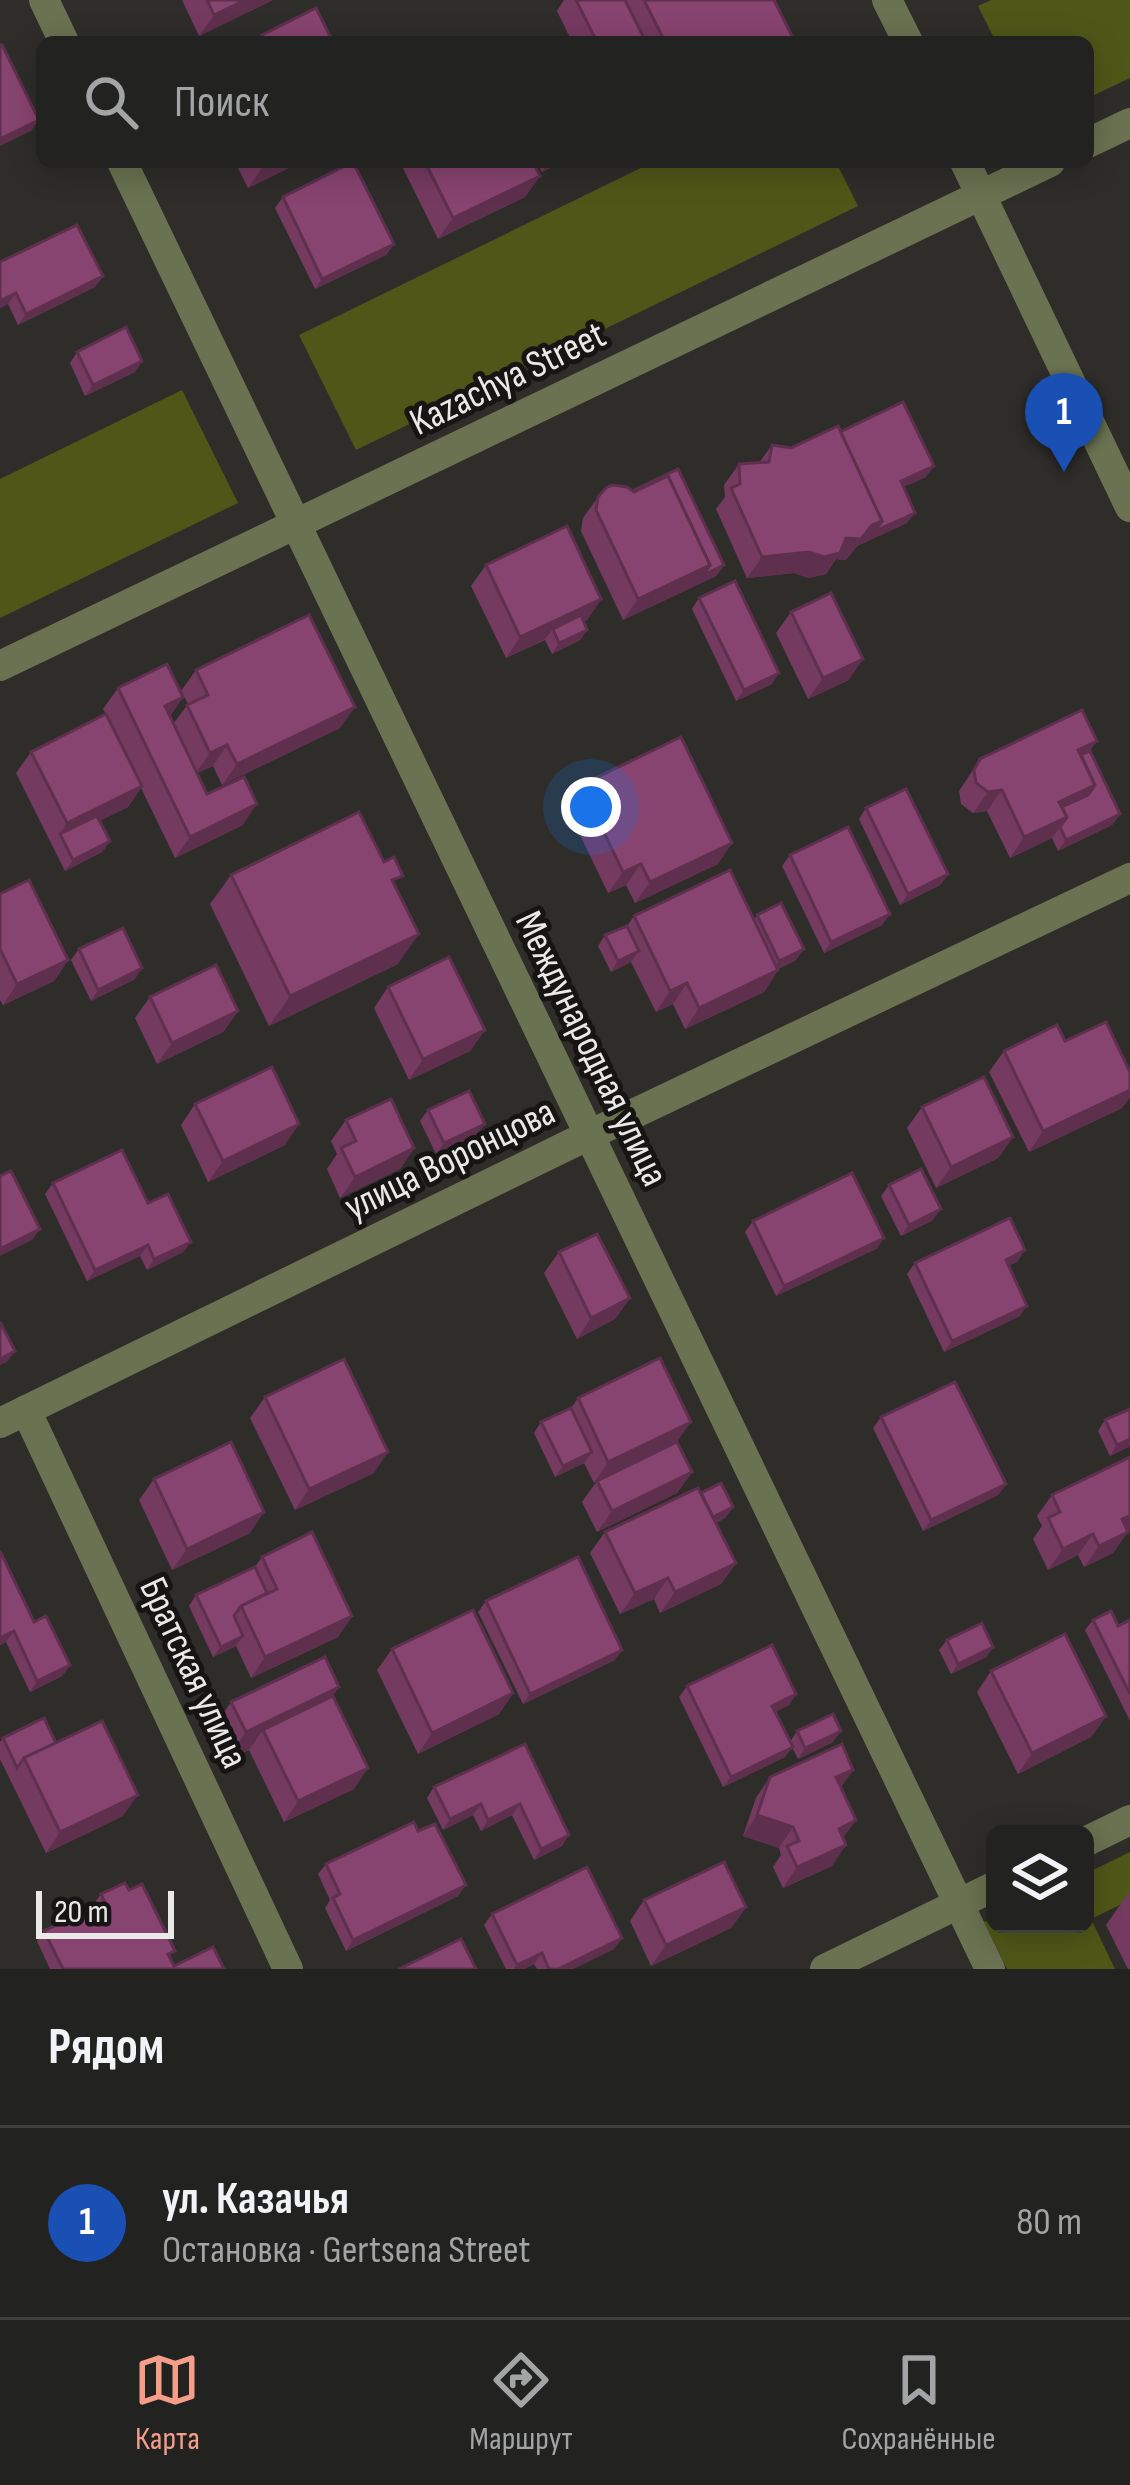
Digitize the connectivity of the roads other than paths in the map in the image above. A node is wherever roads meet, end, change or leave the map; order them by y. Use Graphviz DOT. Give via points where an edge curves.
graph roads {
  1 [pos="44,0"];
  2 [pos="887,0"];
  3 [pos="61,36"];
  4 [pos="905,36"];
  5 [pos="1130,123"];
  6 [pos="1094,140"];
  7 [pos="125,168"];
  8 [pos="968,168"];
  9 [pos="1038,168"];
  10 [pos="981,196"];
  11 [pos="1130,507"];
  12 [pos="296,524"];
  13 [pos="0,666"];
  14 [pos="1130,878"];
  15 [pos="590,1136"];
  16 [pos="13,1416"];
  17 [pos="1130,1820"];
  18 [pos="1094,1838"];
  19 [pos="986,1890"];
  20 [pos="959,1904"];
  21 [pos="289,1969"];
  22 [pos="825,1969"];
  23 [pos="990,1969"];
  1 -- 3 [label="street"];
  2 -- 4 [label="street"];
  5 -- 6 [label="street"];
  7 -- 12 [label="street, Международная улица"];
  8 -- 10 [label="street"];
  9 -- 10 [label="street, Kazachya Street"];
  10 -- 11 [label="street"];
  10 -- 12 [label="street, Kazachya Street"];
  12 -- 13 [label="street, Kazachya Street"];
  12 -- 15 [label="street, Международная улица"];
  14 -- 15 [label="street, улица Воронцова"];
  15 -- 16 [label="street, улица Воронцова"];
  15 -- 20 [label="street, Международная улица"];
  16 -- 21 [label="street, Братская улица"];
  17 -- 18 [label="street"];
  19 -- 20 [label="street"];
  20 -- 22 [label="street"];
  20 -- 23 [label="street, Международная улица"];
}
